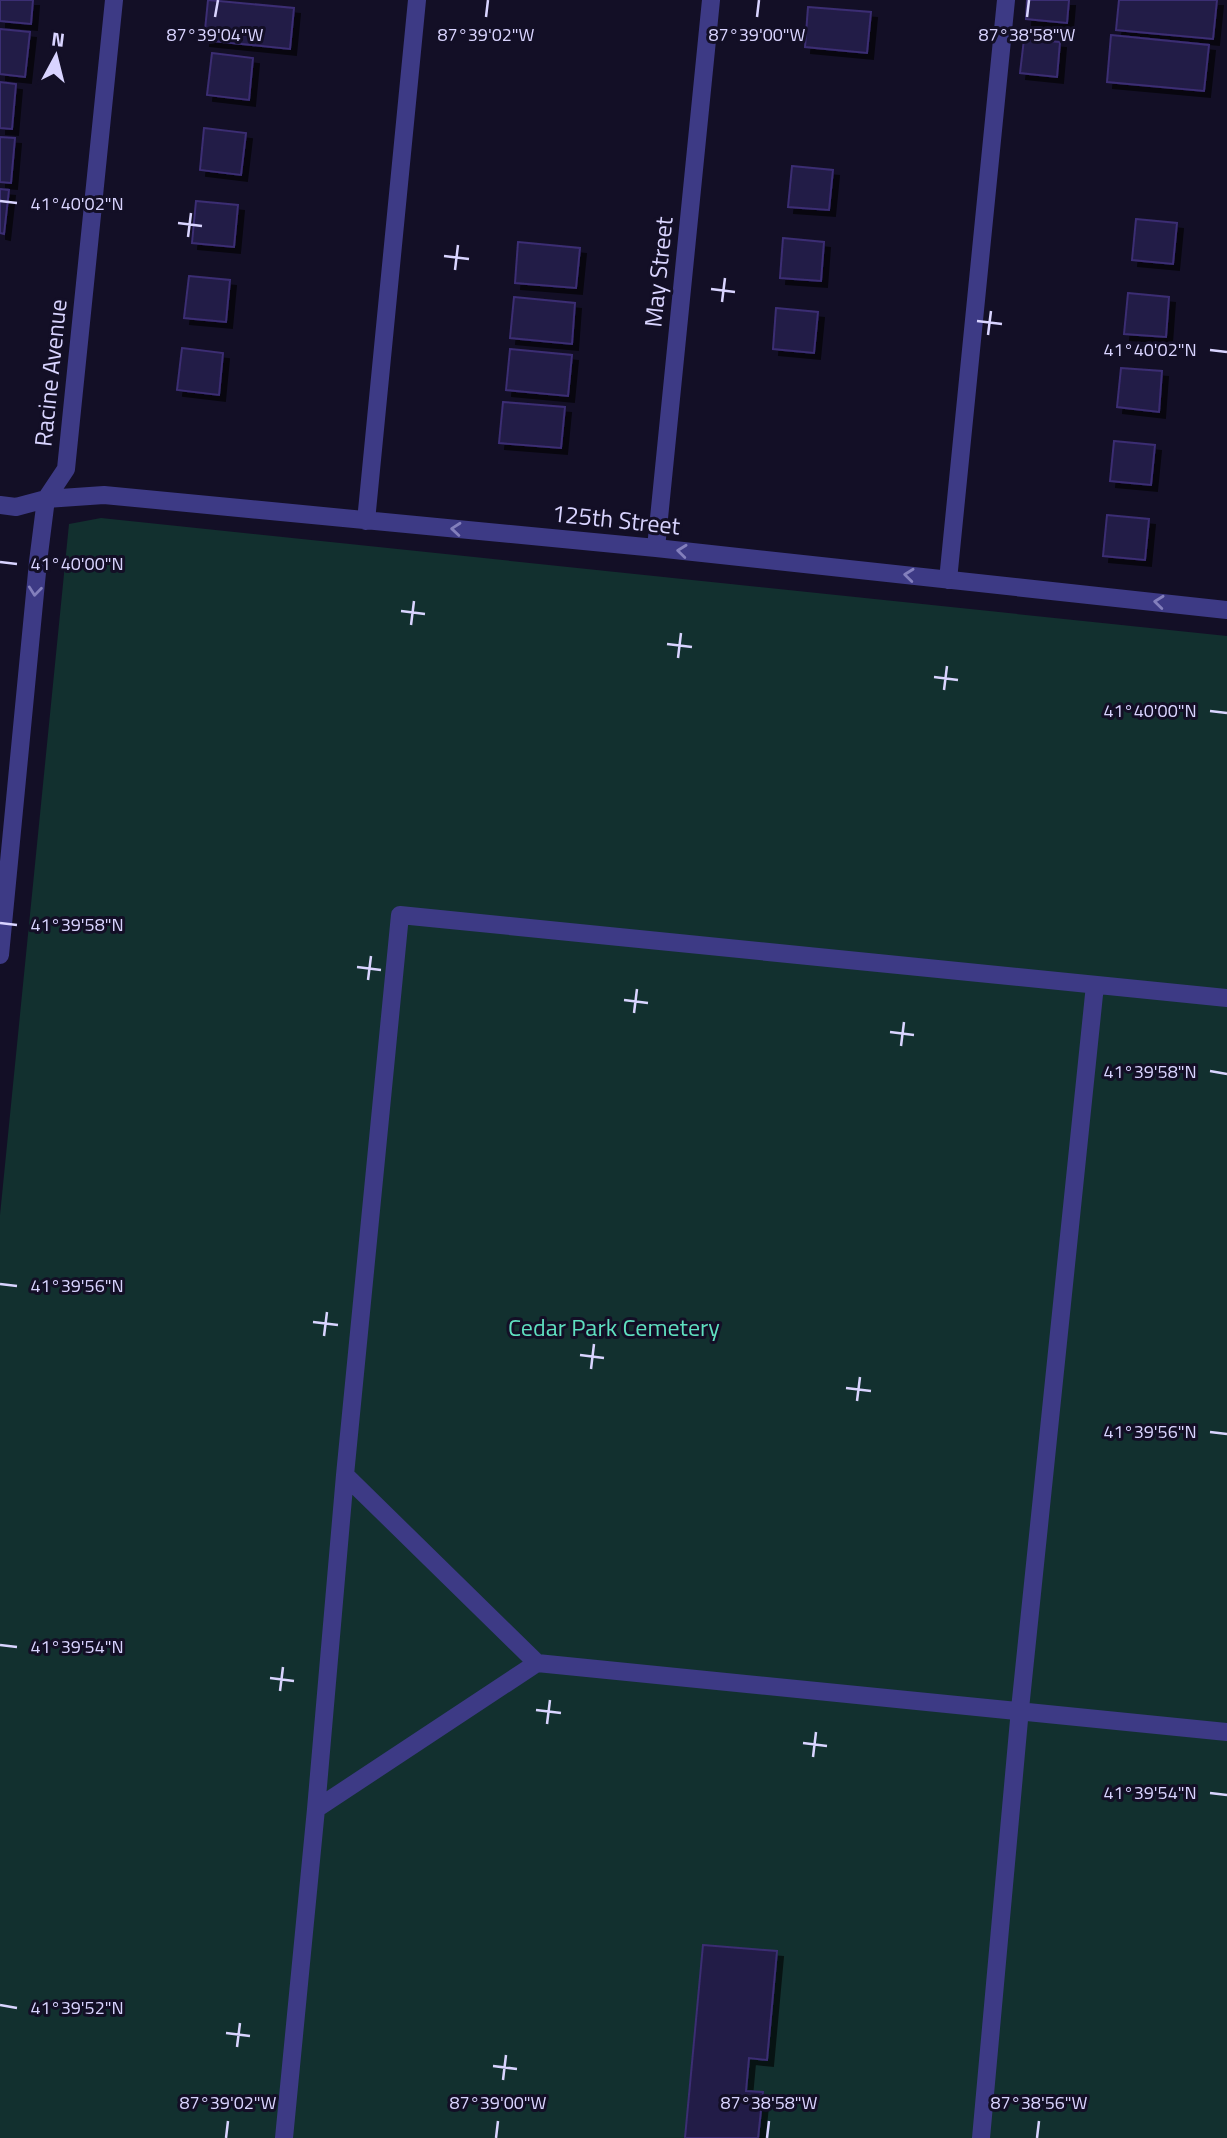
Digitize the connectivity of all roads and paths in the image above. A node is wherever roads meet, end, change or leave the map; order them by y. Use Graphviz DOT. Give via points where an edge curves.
graph roads {
  1 [pos="114,0"];
  2 [pos="417,0"];
  3 [pos="711,0"];
  4 [pos="1006,0"];
  5 [pos="46,499"];
  6 [pos="0,505"];
  7 [pos="366,521"];
  8 [pos="656,548"];
  9 [pos="948,580"];
  10 [pos="1227,610"];
  11 [pos="0,955"];
  12 [pos="1095,985"];
  13 [pos="1227,998"];
  14 [pos="345,1475"];
  15 [pos="537,1663"];
  16 [pos="1020,1709"];
  17 [pos="1227,1731"];
  18 [pos="316,1809"];
  19 [pos="284,2138"];
  20 [pos="981,2138"];
  1 -- 5 [label="street, Racine Avenue" via="67,464"];
  2 -- 7 [label="street"];
  3 -- 8 [label="street, May Street"];
  4 -- 9 [label="street"];
  5 -- 6 [label="street, 125th Street" via="16,507"];
  5 -- 7 [label="street, 125th Street" via="104,495"];
  5 -- 11 [label="street, Racine Avenue, one-way"];
  8 -- 7 [label="street, 125th Street, one-way"];
  9 -- 8 [label="street, 125th Street, one-way"];
  10 -- 9 [label="street, 125th Street, one-way"];
  12 -- 13 [label="street"];
  12 -- 14 [label="street" via="400,915"];
  12 -- 16 [label="street"];
  14 -- 15 [label="street"];
  14 -- 18 [label="street"];
  15 -- 16 [label="street"];
  15 -- 18 [label="street"];
  16 -- 17 [label="street"];
  16 -- 20 [label="street"];
  18 -- 19 [label="street"];
}
